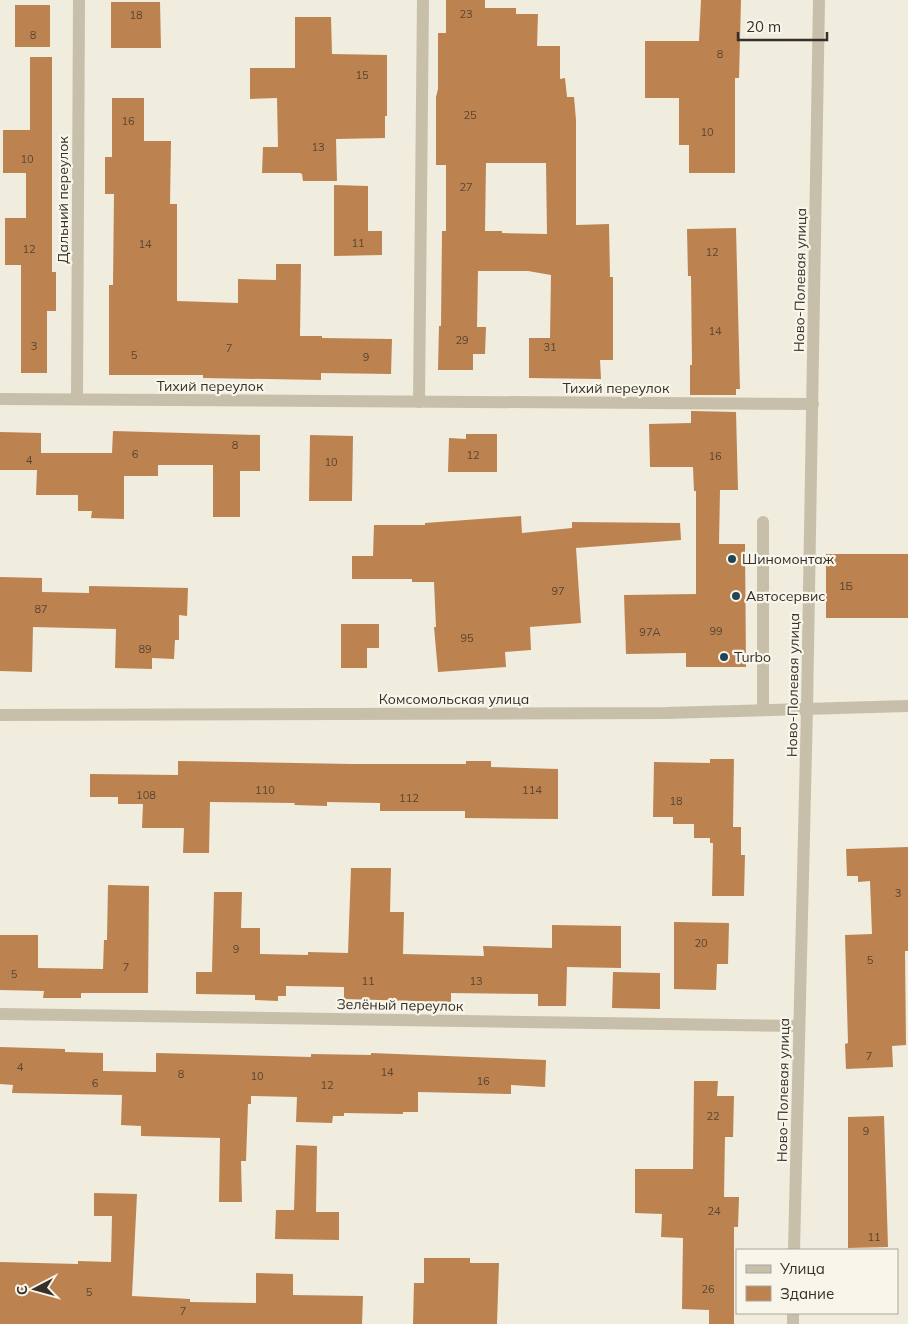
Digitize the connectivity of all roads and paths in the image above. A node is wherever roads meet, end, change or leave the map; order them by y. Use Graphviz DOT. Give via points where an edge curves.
graph roads {
  1 [pos="79,0"];
  2 [pos="423,0"];
  3 [pos="819,0"];
  4 [pos="0,399"];
  5 [pos="77,399"];
  6 [pos="419,402"];
  7 [pos="813,404"];
  8 [pos="763,522"];
  9 [pos="908,706"];
  10 [pos="807,709"];
  11 [pos="763,710"];
  12 [pos="0,715"];
  13 [pos="0,1014"];
  14 [pos="799,1026"];
  15 [pos="794,1249"];
  1 -- 5 [label="street, Дальний переулок"];
  2 -- 6 [label="street"];
  3 -- 7 [label="street, Ново-Полевая улица"];
  4 -- 5 [label="street, Тихий переулок"];
  5 -- 6 [label="street, Тихий переулок"];
  6 -- 7 [label="street, Тихий переулок"];
  7 -- 10 [label="street, Ново-Полевая улица"];
  8 -- 11 [label="street"];
  9 -- 10 [label="street, Комсомольская улица"];
  10 -- 11 [label="street, Комсомольская улица"];
  10 -- 14 [label="street, Ново-Полевая улица"];
  11 -- 12 [label="street, Комсомольская улица"];
  13 -- 14 [label="street, Зелёный переулок"];
  14 -- 15 [label="street, Ново-Полевая улица"];
}
